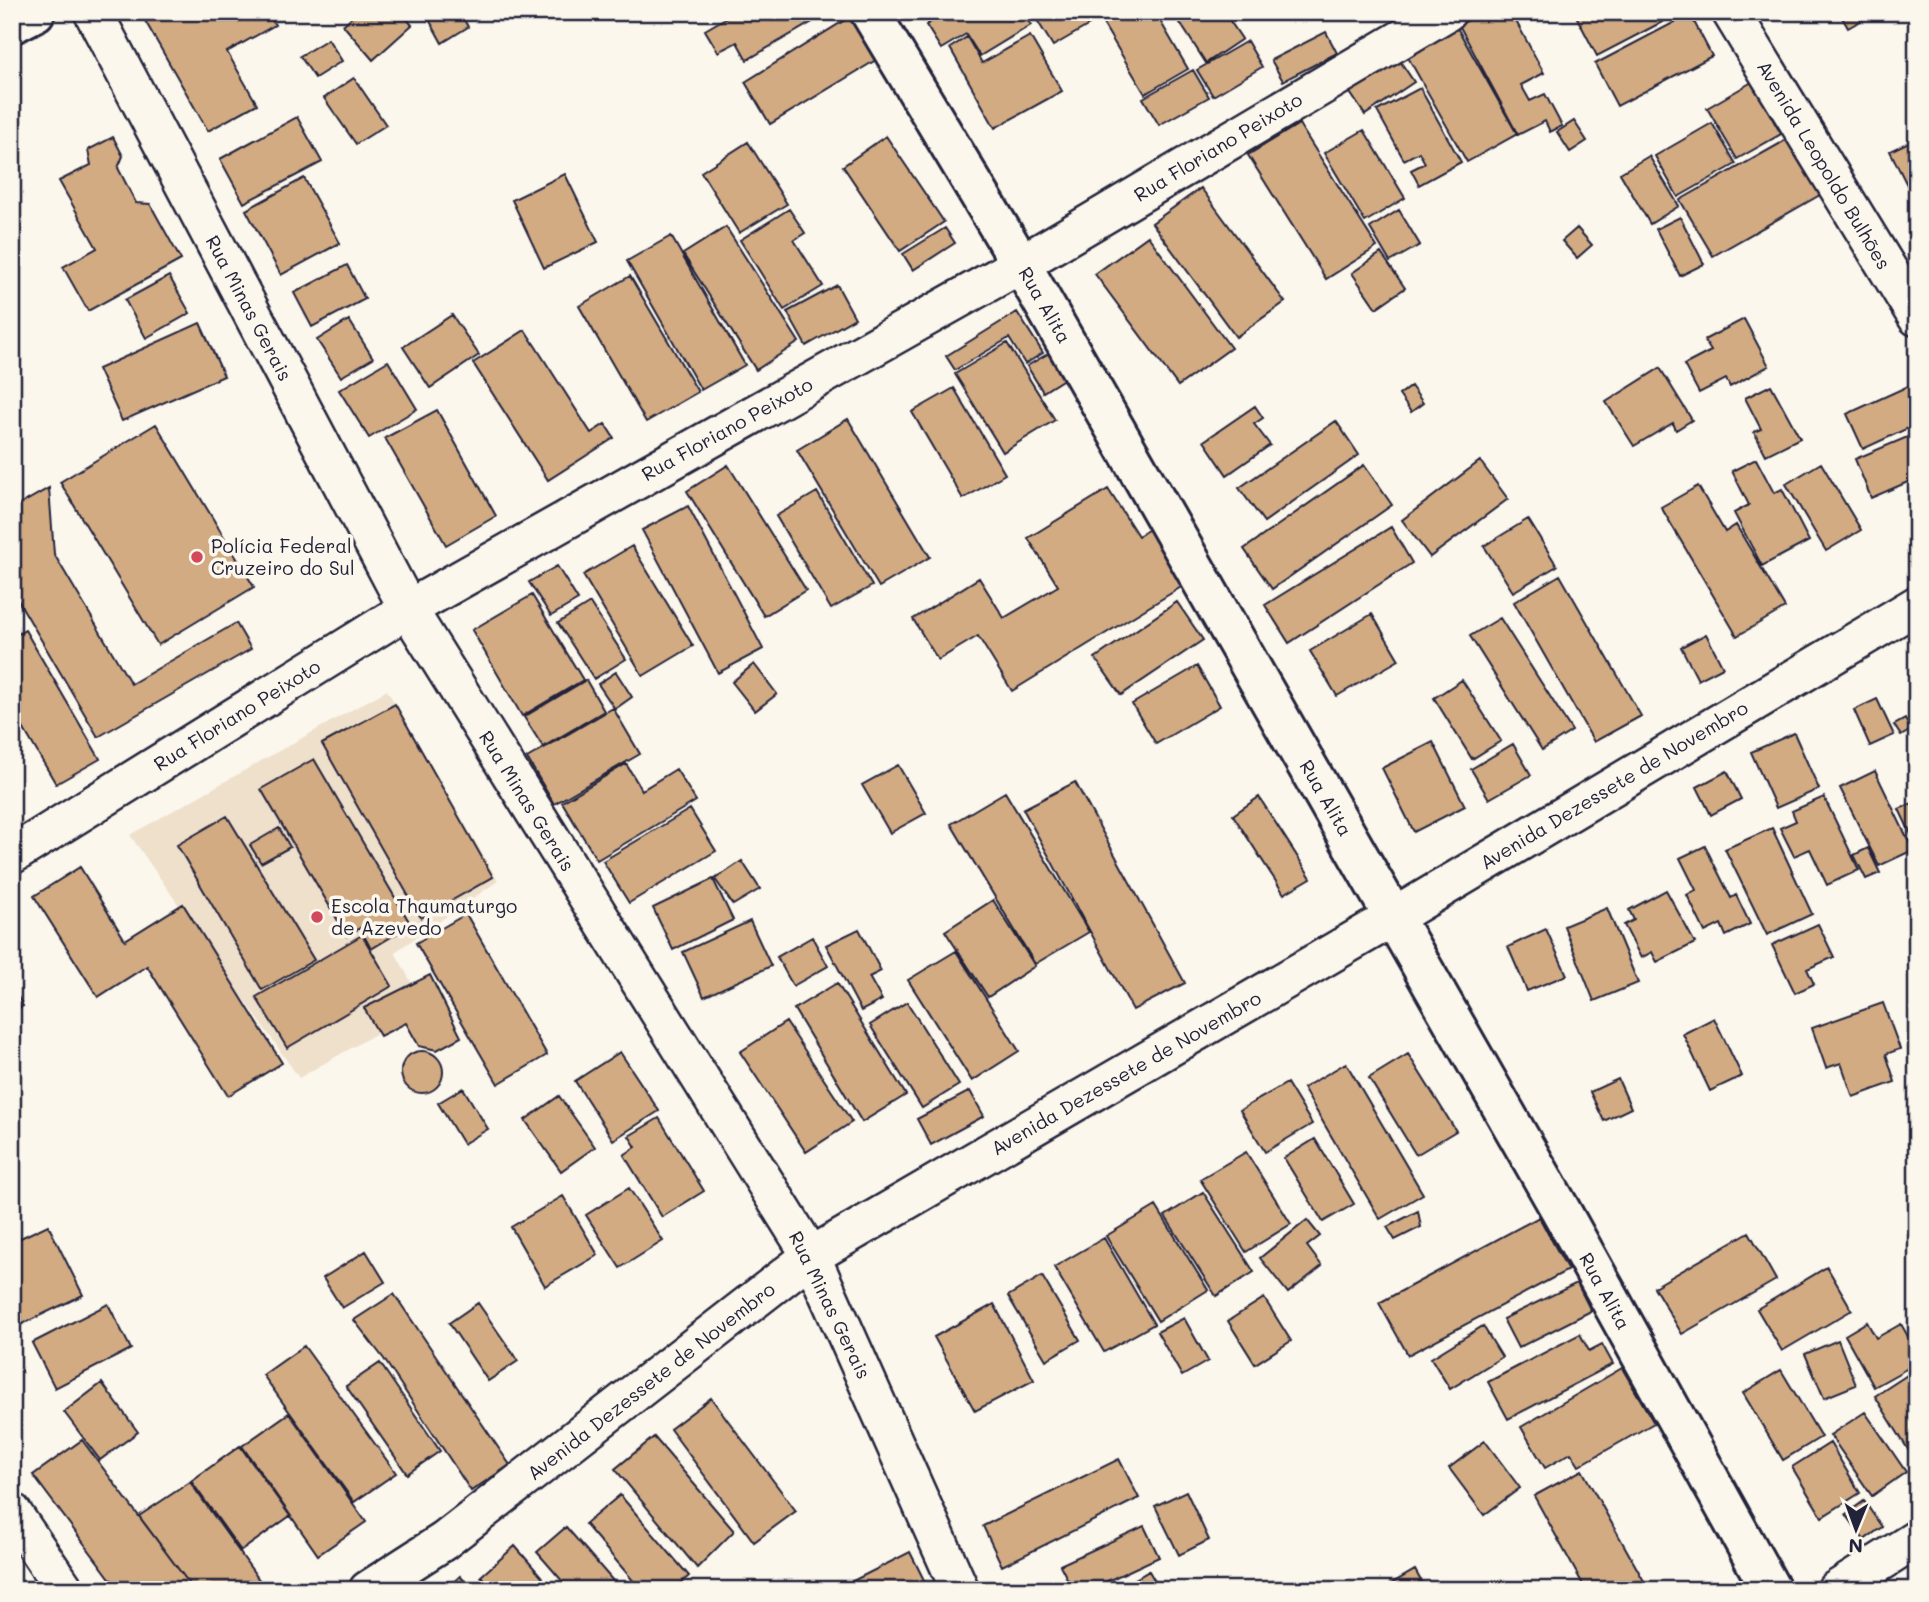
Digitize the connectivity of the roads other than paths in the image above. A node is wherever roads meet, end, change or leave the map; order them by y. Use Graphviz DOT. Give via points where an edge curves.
graph roads {
  1 [pos="35,12"];
  2 [pos="93,12"];
  3 [pos="870,12"];
  4 [pos="1447,12"];
  5 [pos="1731,12"];
  6 [pos="12,24"];
  7 [pos="1021,264"];
  8 [pos="1917,317"];
  9 [pos="1917,605"];
  10 [pos="408,609"];
  11 [pos="12,855"];
  12 [pos="1394,917"];
  13 [pos="811,1256"];
  14 [pos="12,1512"];
  15 [pos="1917,1539"];
  16 [pos="65,1590"];
  17 [pos="368,1590"];
  18 [pos="960,1590"];
  19 [pos="1771,1590"];
  20 [pos="1836,1590"];
  1 -- 6 [label="street"];
  2 -- 10 [label="street, Rua Minas Gerais"];
  3 -- 7 [label="street, Rua Alita"];
  4 -- 7 [label="street, Rua Floriano Peixoto"];
  5 -- 8 [label="street, Avenida Leopoldo Bulhões"];
  7 -- 10 [label="street, Rua Floriano Peixoto"];
  7 -- 12 [label="street, Rua Alita"];
  9 -- 12 [label="street, Avenida Dezessete de Novembro"];
  10 -- 11 [label="street, Rua Floriano Peixoto"];
  10 -- 13 [label="street, Rua Minas Gerais"];
  12 -- 13 [label="street, Avenida Dezessete de Novembro"];
  12 -- 19 [label="street, Rua Alita"];
  13 -- 17 [label="street, Avenida Dezessete de Novembro" via="444,1541"];
  13 -- 18 [label="street, Rua Minas Gerais"];
  14 -- 16 [label="street"];
  15 -- 20 [label="street"];
}
